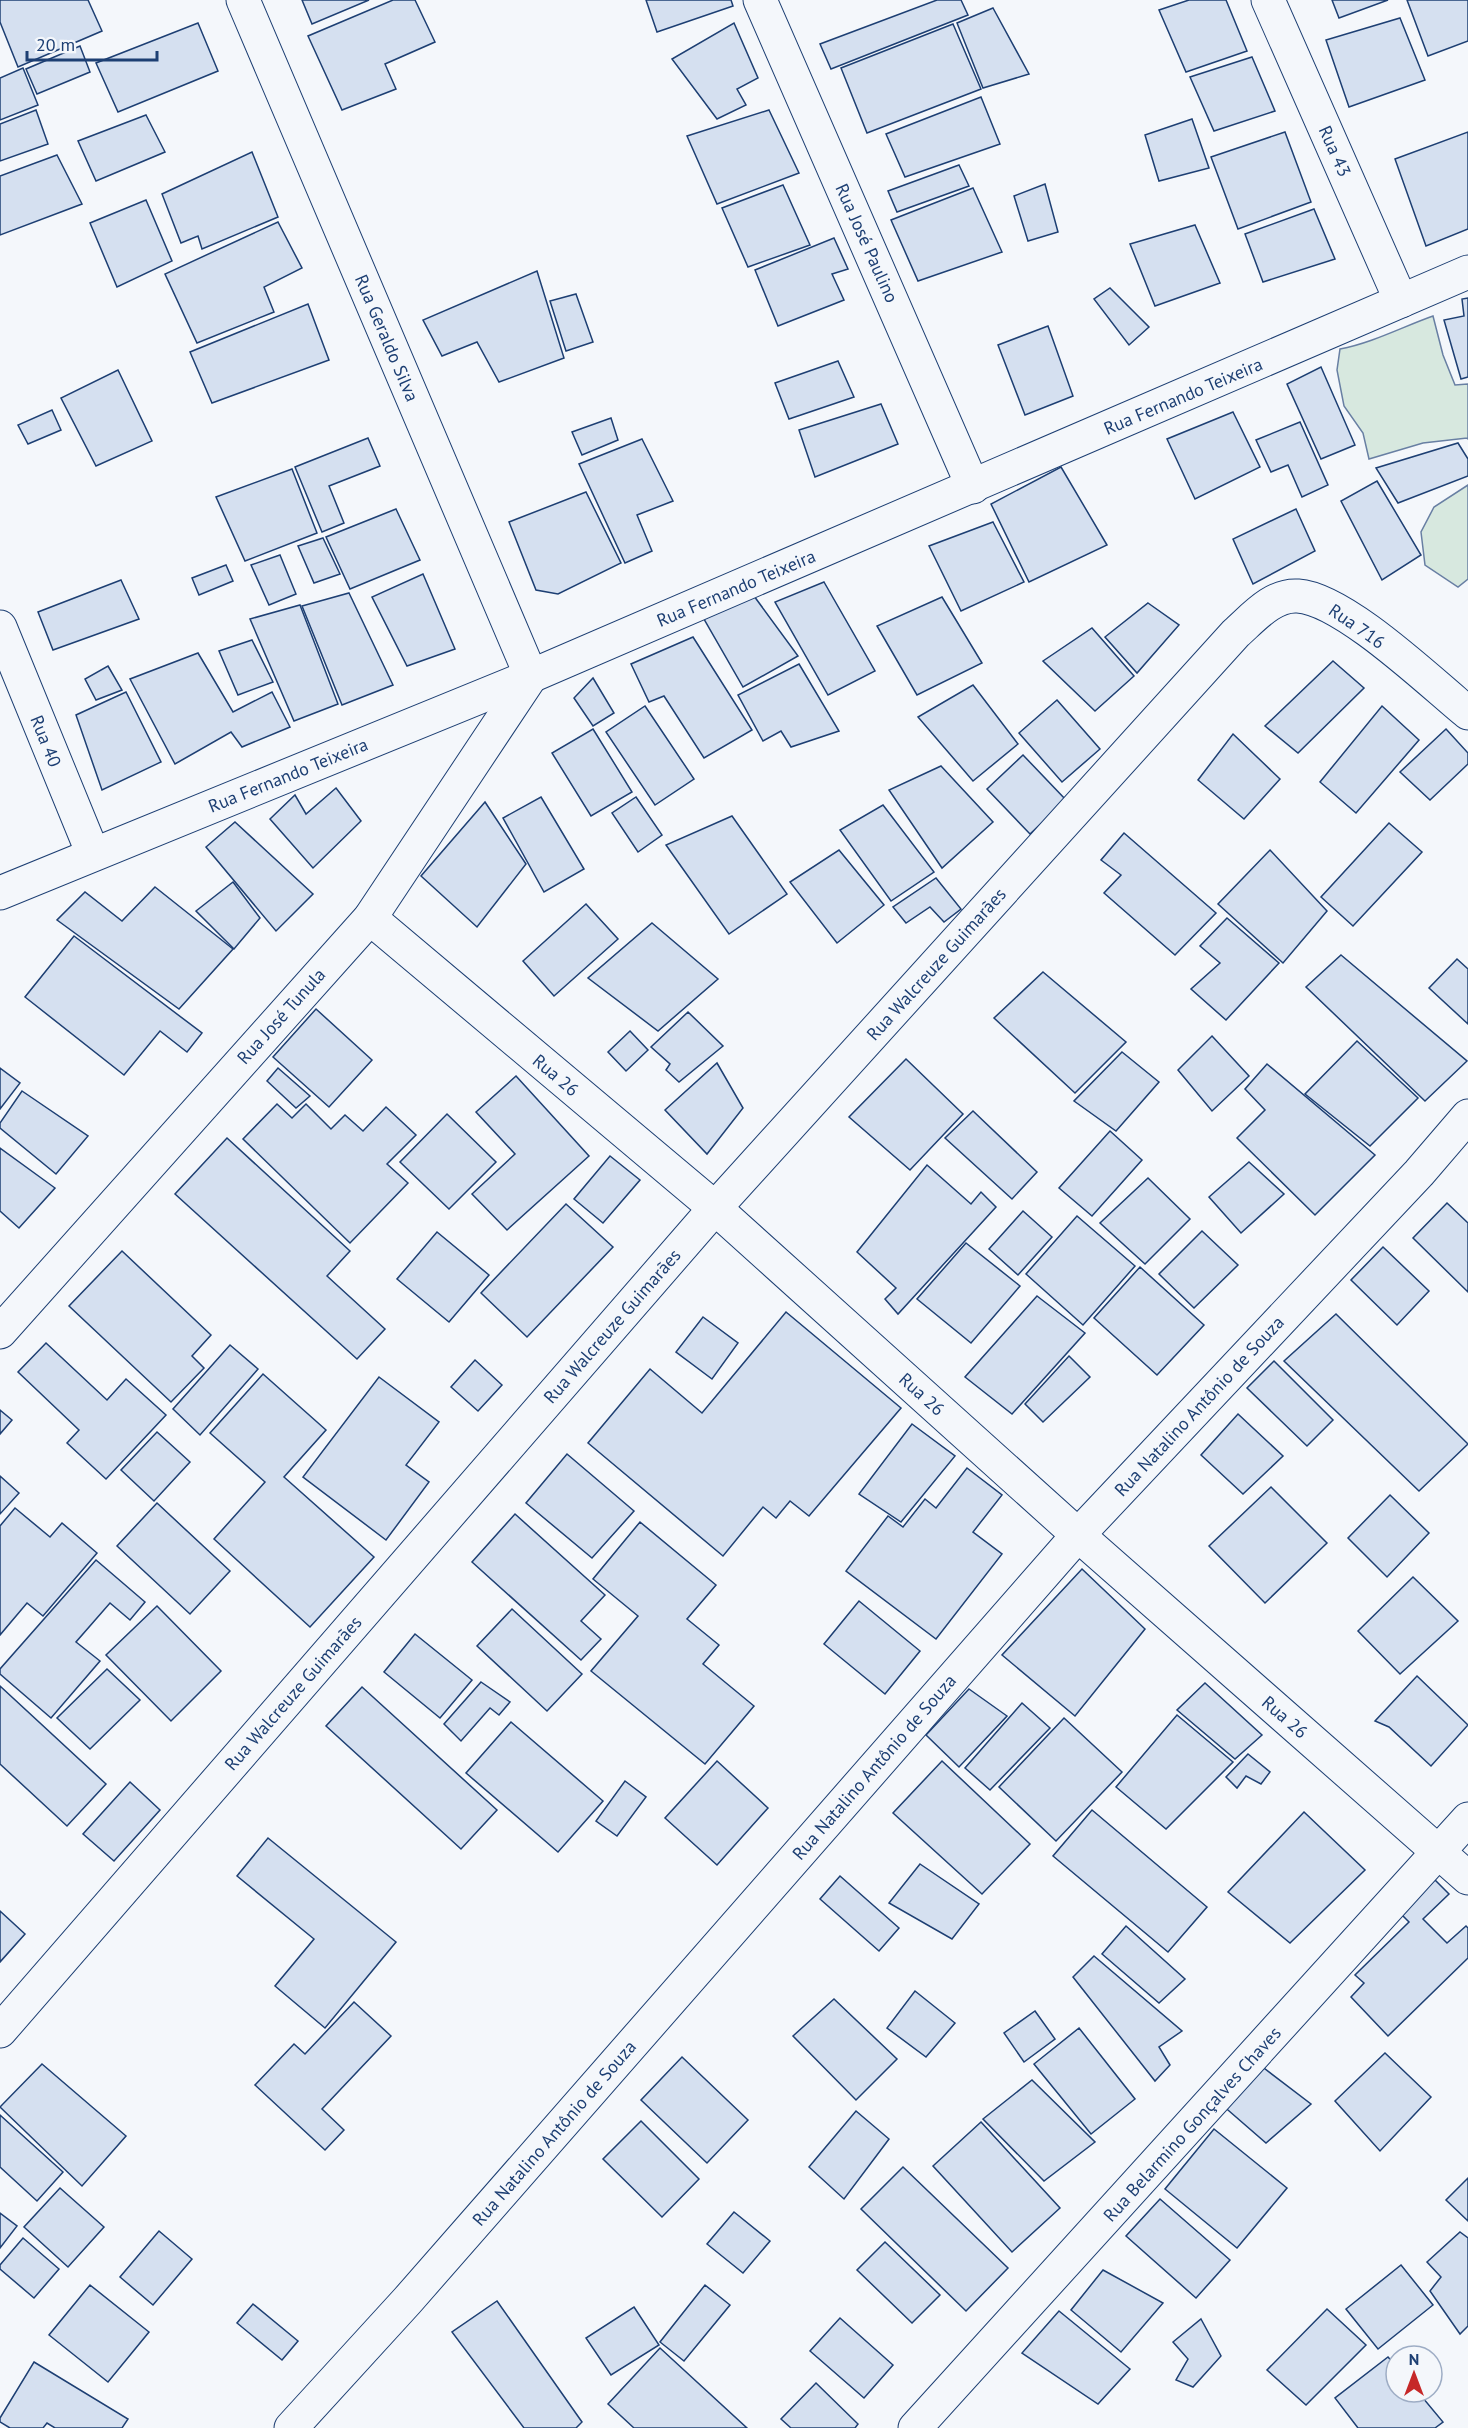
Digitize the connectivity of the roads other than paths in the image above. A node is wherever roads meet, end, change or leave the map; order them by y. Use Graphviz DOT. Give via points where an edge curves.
graph roads {
  1 [pos="243,0"];
  2 [pos="760,0"];
  3 [pos="1268,0"];
  4 [pos="1468,272"];
  5 [pos="1401,302"];
  6 [pos="973,487"];
  7 [pos="0,627"];
  8 [pos="1236,633"];
  9 [pos="531,676"];
  10 [pos="1468,713"];
  11 [pos="93,854"];
  12 [pos="0,893"];
  13 [pos="370,918"];
  14 [pos="1468,1116"];
  15 [pos="715,1208"];
  16 [pos="0,1332"];
  17 [pos="1078,1534"];
  18 [pos="1468,1819"];
  19 [pos="1439,1852"];
  20 [pos="1468,1878"];
  21 [pos="0,2031"];
  22 [pos="291,2428"];
  23 [pos="915,2428"];
  1 -- 9 [label="street, Rua Geraldo Silva"];
  2 -- 6 [label="street, Rua José Paulino"];
  3 -- 5 [label="street, Rua 43"];
  4 -- 5 [label="street, Rua Fernando Teixeira"];
  5 -- 6 [label="street, Rua Fernando Teixeira"];
  6 -- 9 [label="street, Rua Fernando Teixeira"];
  7 -- 11 [label="street, Rua 40"];
  8 -- 10 [label="street, Rua 716" via="1270,603 1296,596 1325,603 1362,626"];
  8 -- 15 [label="street, Rua Walcreuze Guimarães"];
  9 -- 11 [label="street, Rua Fernando Teixeira"];
  9 -- 13 [label="street, Rua José Tunula"];
  11 -- 12 [label="street, Rua Fernando Teixeira"];
  13 -- 15 [label="street, Rua 26"];
  13 -- 16 [label="street, Rua José Tunula"];
  14 -- 17 [label="street, Rua Natalino Antônio de Souza" via="1419,1173"];
  15 -- 17 [label="street, Rua 26"];
  15 -- 21 [label="street, Rua Walcreuze Guimarães"];
  17 -- 19 [label="street, Rua 26"];
  17 -- 22 [label="street, Rua Natalino Antônio de Souza" via="423,2283"];
  18 -- 19 [label="street, Rua Belarmino Gonçalves Chaves"];
  19 -- 20 [label="street, Rua 26"];
  19 -- 23 [label="street, Rua Belarmino Gonçalves Chaves"];
}
